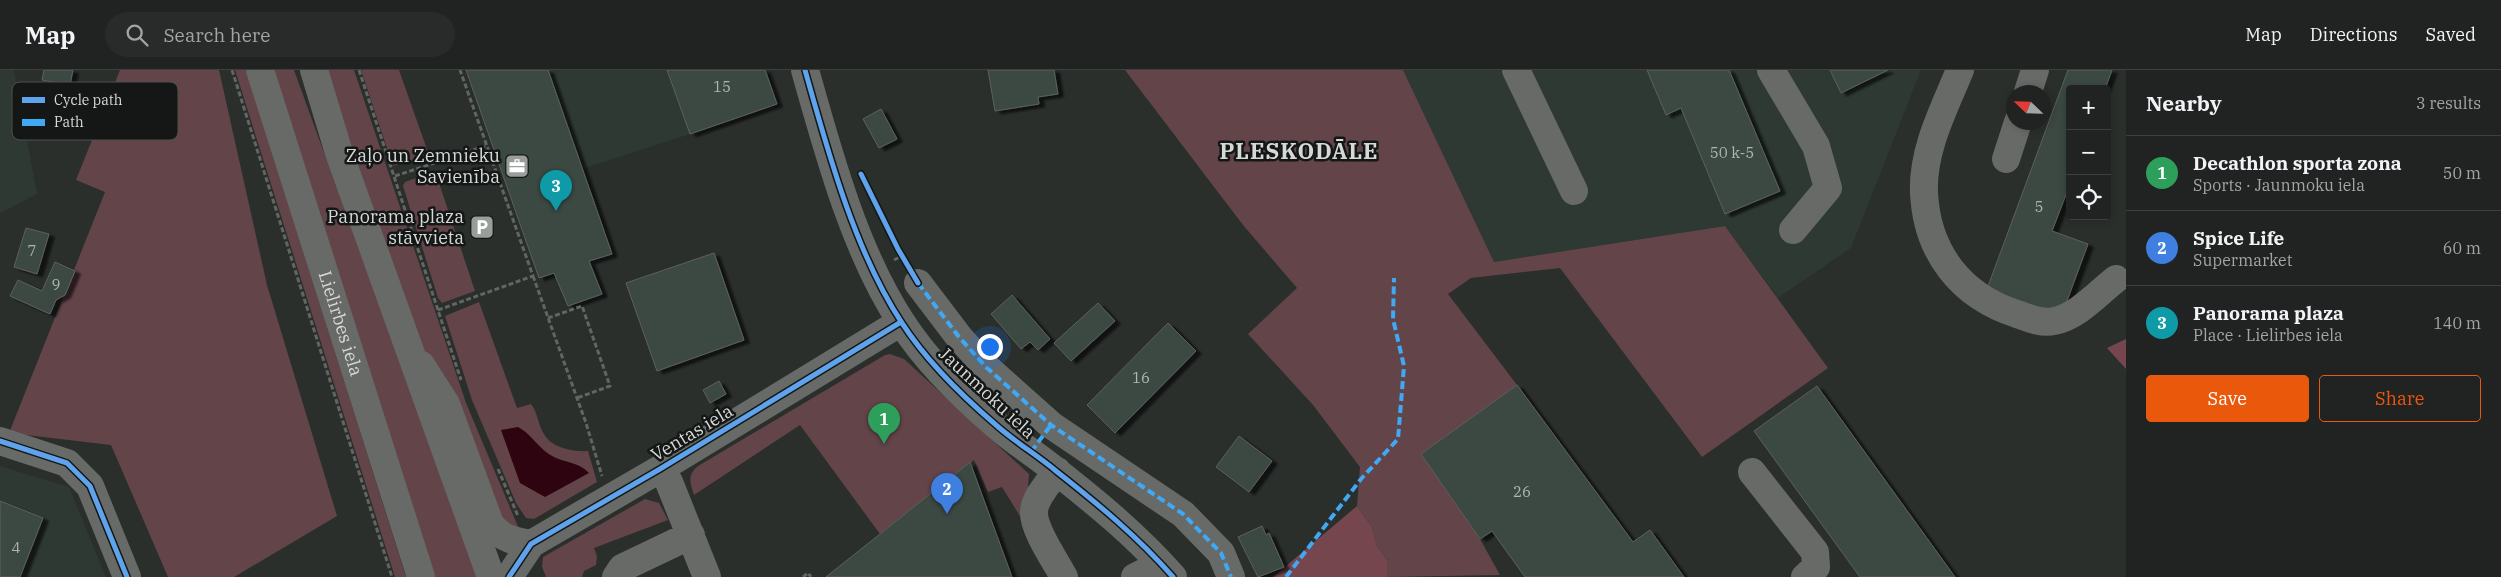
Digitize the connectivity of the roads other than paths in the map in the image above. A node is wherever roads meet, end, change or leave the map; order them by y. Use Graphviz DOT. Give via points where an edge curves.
graph roads {
  1 [pos="260,70"];
  2 [pos="314,70"];
  3 [pos="805,70"];
  4 [pos="1516,70"];
  5 [pos="1771,70"];
  6 [pos="1960,70"];
  7 [pos="2035,70"];
  8 [pos="2030,85"];
  9 [pos="2015,130"];
  10 [pos="2006,159"];
  11 [pos="1574,191"];
  12 [pos="1793,230"];
  13 [pos="2116,279"];
  14 [pos="918,283"];
  15 [pos="901,322"];
  16 [pos="408,347"];
  17 [pos="1051,425"];
  18 [pos="0,441"];
  19 [pos="1031,452"];
  20 [pos="660,469"];
  21 [pos="1057,471"];
  22 [pos="1752,472"];
  23 [pos="691,535"];
  24 [pos="530,544"];
  25 [pos="1167,570"];
  26 [pos="127,577"];
  27 [pos="421,577"];
  28 [pos="491,577"];
  29 [pos="509,577"];
  30 [pos="616,577"];
  31 [pos="707,577"];
  32 [pos="1064,577"];
  33 [pos="1135,577"];
  34 [pos="1231,577"];
  35 [pos="1805,577"];
  1 -- 27 [label="street, Lielirbes iela"];
  2 -- 16 [label="street" via="339,153"];
  3 -- 15 [label="street, Jaunmoku iela" via="849,213 873,271"];
  4 -- 11 [label="street"];
  5 -- 12 [label="street" via="1816,146 1828,188"];
  6 -- 13 [label="street" via="1925,164 1924,192 1929,232 1945,263 1957,278 1995,306 2051,322 2070,315"];
  7 -- 8 [label="street"];
  9 -- 10 [label="street"];
  14 -- 17 [label="street, Jaunmoku iela" via="986,367"];
  15 -- 19 [label="street, Jaunmoku iela" via="947,378 997,426"];
  15 -- 20 [label="street, Ventas iela"];
  16 -- 24 [label="street" via="446,404 490,524 506,538"];
  16 -- 28 [label="street"];
  17 -- 19 [label="street"];
  17 -- 34 [label="street, Jaunmoku iela" via="1184,514 1221,553"];
  18 -- 26 [label="street" via="67,463 90,486"];
  19 -- 21 [label="street, Jaunmoku iela"];
  20 -- 23 [label="street" via="669,482"];
  20 -- 24 [label="street, Ventas iela"];
  21 -- 25 [label="street, Jaunmoku iela" via="1124,526"];
  21 -- 32 [label="street" via="1039,496 1034,512 1037,526"];
  22 -- 35 [label="street" via="1815,552 1816,567"];
  23 -- 30 [label="street" via="622,568"];
  23 -- 31 [label="street"];
  24 -- 29 [label="street, Ventas iela"];
  25 -- 33 [label="street"];
}
